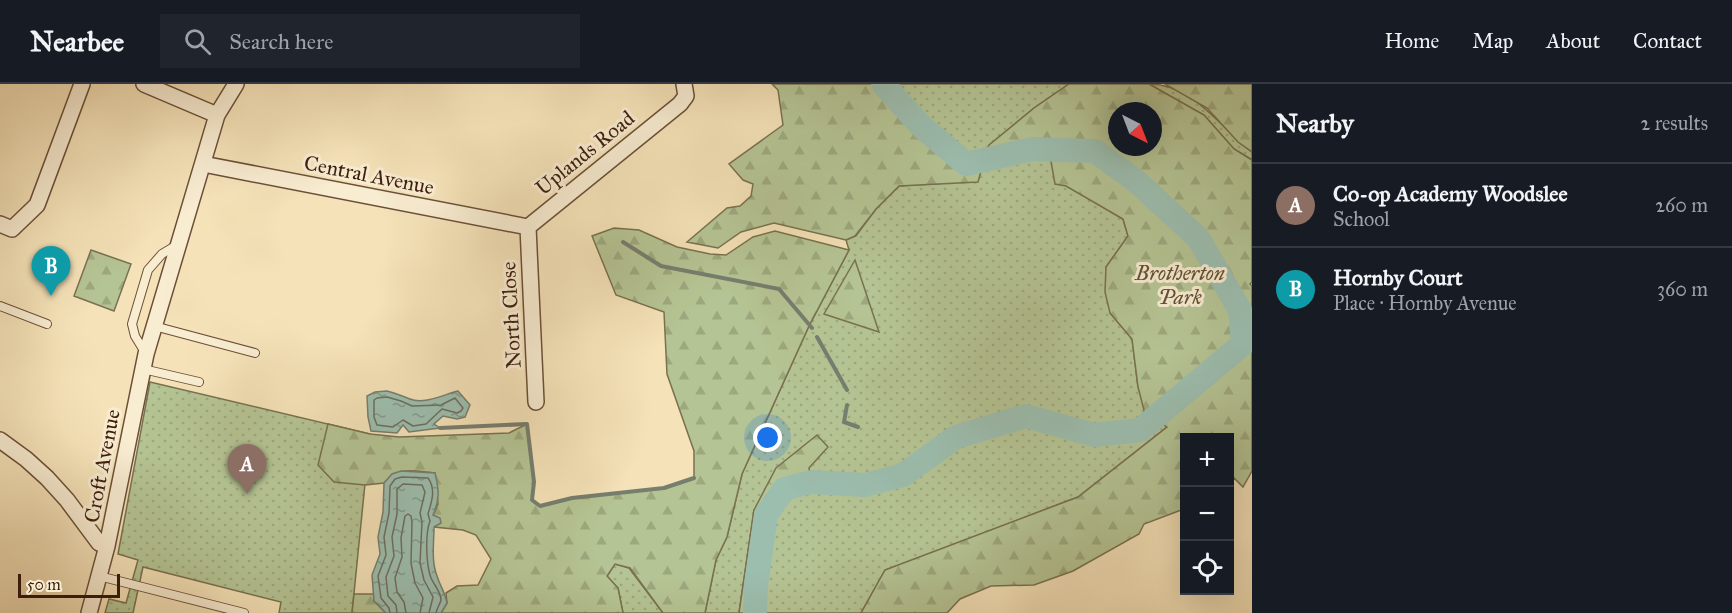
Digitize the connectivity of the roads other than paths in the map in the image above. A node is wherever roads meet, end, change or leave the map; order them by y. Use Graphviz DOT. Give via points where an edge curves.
graph roads {
  1 [pos="82,84"];
  2 [pos="144,84"];
  3 [pos="236,84"];
  4 [pos="684,84"];
  5 [pos="217,115"];
  6 [pos="203,164"];
  7 [pos="0,224"];
  8 [pos="528,227"];
  9 [pos="179,244"];
  10 [pos="0,306"];
  11 [pos="47,324"];
  12 [pos="154,326"];
  13 [pos="255,353"];
  14 [pos="144,362"];
  15 [pos="199,382"];
  16 [pos="536,402"];
  17 [pos="0,440"];
  18 [pos="107,546"];
  19 [pos="99,576"];
  20 [pos="89,613"];
  21 [pos="244,613"];
  1 -- 7 [label="street" via="37,205 12,229"];
  2 -- 5 [label="street"];
  3 -- 5 [label="street, Croft Avenue"];
  4 -- 8 [label="street, Uplands Road" via="686,96 680,104"];
  5 -- 6 [label="street, Croft Avenue"];
  6 -- 8 [label="street, Central Avenue"];
  6 -- 9 [label="street, Croft Avenue"];
  8 -- 16 [label="street, North Close"];
  9 -- 12 [label="street, Croft Avenue"];
  9 -- 14 [label="lane" via="162,254 148,270 132,324"];
  10 -- 11 [label="lane"];
  12 -- 13 [label="lane"];
  12 -- 14 [label="street, Croft Avenue"];
  14 -- 15 [label="lane"];
  14 -- 18 [label="street, Croft Avenue"];
  17 -- 18 [label="street" via="47,478 99,543"];
  18 -- 19 [label="street, Croft Avenue"];
  19 -- 20 [label="street, Croft Avenue"];
  19 -- 21 [label="lane"];
}
